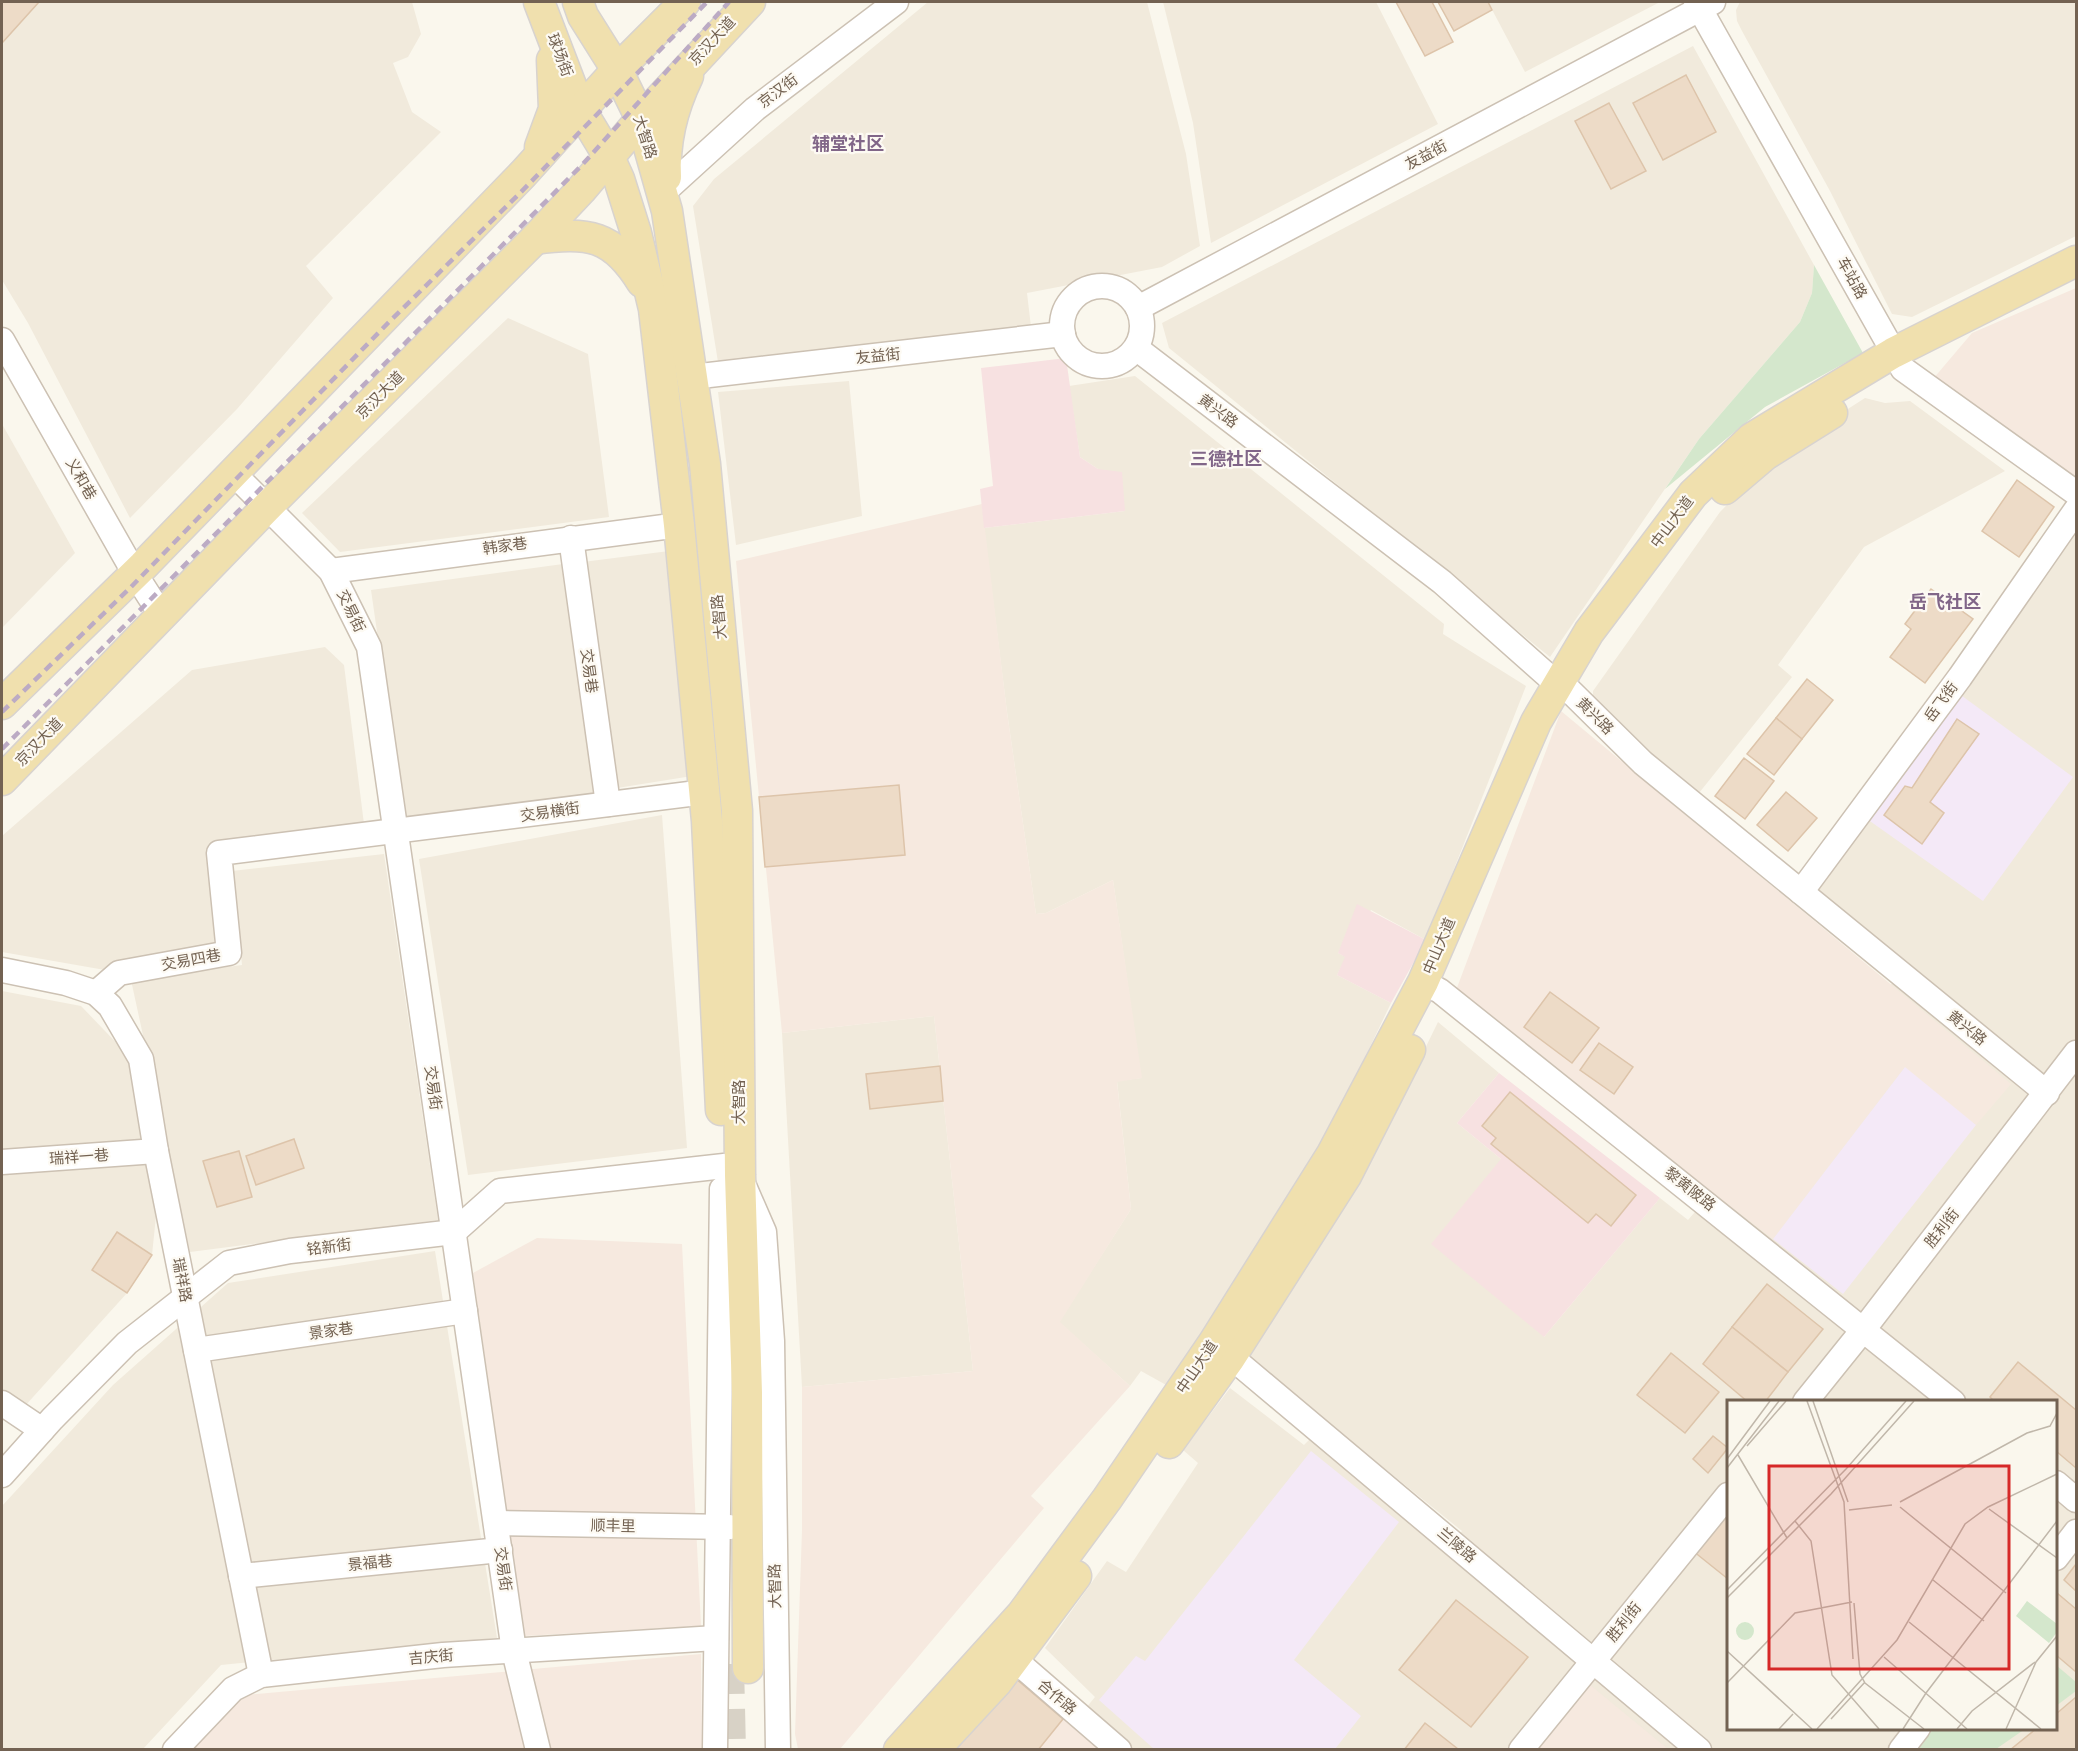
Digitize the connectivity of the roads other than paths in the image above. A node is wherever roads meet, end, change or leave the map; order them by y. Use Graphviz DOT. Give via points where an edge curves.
graph roads {
  1 [pos="578,2"];
  2 [pos="685,2"];
  3 [pos="750,2"];
  4 [pos="896,2"];
  5 [pos="540,3"];
  6 [pos="1703,4"];
  7 [pos="697,57"];
  8 [pos="616,70"];
  9 [pos="580,109"];
  10 [pos="640,119"];
  11 [pos="609,157"];
  12 [pos="527,170"];
  13 [pos="666,189"];
  14 [pos="535,239"];
  15 [pos="2076,261"];
  16 [pos="2076,278"];
  17 [pos="1138,308"];
  18 [pos="654,309"];
  19 [pos="1063,334"];
  20 [pos="2,340"];
  21 [pos="1136,348"];
  22 [pos="1898,361"];
  23 [pos="692,377"];
  24 [pos="233,474"];
  25 [pos="2076,493"];
  26 [pos="266,508"];
  27 [pos="2076,510"];
  28 [pos="679,525"];
  29 [pos="571,538"];
  30 [pos="331,571"];
  31 [pos="135,574"];
  32 [pos="162,616"];
  33 [pos="1564,687"];
  34 [pos="2,704"];
  35 [pos="2,780"];
  36 [pos="705,792"];
  37 [pos="608,804"];
  38 [pos="396,832"];
  39 [pos="219,853"];
  40 [pos="1801,892"];
  41 [pos="2,970"];
  42 [pos="1431,987"];
  43 [pos="96,993"];
  44 [pos="2076,1053"];
  45 [pos="2047,1093"];
  46 [pos="156,1151"];
  47 [pos="2,1162"];
  48 [pos="729,1177"];
  49 [pos="454,1232"];
  50 [pos="185,1297"];
  51 [pos="465,1311"];
  52 [pos="1863,1330"];
  53 [pos="196,1350"];
  54 [pos="1222,1350"];
  55 [pos="1806,1400"];
  56 [pos="1952,1400"];
  57 [pos="2,1403"];
  58 [pos="42,1430"];
  59 [pos="2,1475"];
  60 [pos="2057,1485"];
  61 [pos="1727,1496"];
  62 [pos="2076,1500"];
  63 [pos="496,1523"];
  64 [pos="723,1527"];
  65 [pos="2076,1532"];
  66 [pos="500,1550"];
  67 [pos="2057,1556"];
  68 [pos="241,1576"];
  69 [pos="716,1638"];
  70 [pos="514,1651"];
  71 [pos="1004,1654"];
  72 [pos="1594,1659"];
  73 [pos="261,1675"];
  74 [pos="1916,1730"];
  75 [pos="176,1749"];
  76 [pos="538,1749"];
  77 [pos="715,1749"];
  78 [pos="778,1749"];
  79 [pos="899,1749"];
  80 [pos="934,1749"];
  81 [pos="1119,1749"];
  82 [pos="1521,1749"];
  83 [pos="1699,1749"];
  84 [pos="1901,1749"];
  1 -- 8 [label="main road"];
  2 -- 8 [label="main road"];
  3 -- 7 [label="main road, 京汉大道"];
  4 -- 13 [label="street, 京汉街" via="754,109"];
  5 -- 9 [label="main road, 球场街"];
  5 -- 12 [label="main road" via="552,57 554,109 545,137"];
  6 -- 17 [label="street, 友益街"];
  6 -- 22 [label="street, 车站路"];
  7 -- 10 [label="main road, 京汉大道"];
  7 -- 13 [label="main road" via="680,92 667,140"];
  8 -- 9 [label="main road"];
  8 -- 10 [label="main road, 大智路"];
  9 -- 11 [label="main road, 大智路"];
  9 -- 12 [label="main road"];
  10 -- 11 [label="main road, 京汉大道"];
  10 -- 23 [label="main road, 大智路" via="666,211"];
  11 -- 14 [label="main road, 京汉大道"];
  11 -- 18 [label="main road, 大智路" via="636,233"];
  12 -- 24 [label="main road"];
  14 -- 18 [label="main road" via="581,237 613,246 634,269"];
  14 -- 26 [label="main road, 京汉大道"];
  15 -- 22 [label="main road, 中山大道"];
  16 -- 22 [label="main road, 中山大道"];
  17 -- 19 [label="street" via="1118,289 1092,287 1069,303 1063,316"];
  17 -- 21 [label="street" via="1142,321"];
  18 -- 28 [label="main road, 大智路"];
  19 -- 21 [label="street" via="1068,347 1089,364 1117,363"];
  19 -- 23 [label="street, 友益街"];
  20 -- 31 [label="street, 义和巷"];
  21 -- 33 [label="street, 黄兴路" via="1442,582"];
  22 -- 25 [label="street, 车站路"];
  22 -- 33 [label="main road, 中山大道" via="1752,438 1693,494 1589,632"];
  23 -- 48 [label="main road, 大智路" via="705,464 737,812"];
  24 -- 26 [label="street, 交易街"];
  24 -- 31 [label="main road"];
  26 -- 30 [label="street, 交易街"];
  26 -- 32 [label="main road, 京汉大道"];
  27 -- 40 [label="street, 岳飞街" via="1960,677"];
  28 -- 29 [label="street, 韩家巷"];
  28 -- 36 [label="main road, 大智路"];
  29 -- 30 [label="street, 韩家巷"];
  29 -- 37 [label="street, 交易巷"];
  30 -- 38 [label="street, 交易街" via="369,647"];
  31 -- 32 [label="street, 义和巷"];
  31 -- 34 [label="main road"];
  32 -- 35 [label="main road, 京汉大道"];
  33 -- 40 [label="street, 黄兴路" via="1643,763"];
  33 -- 42 [label="main road, 中山大道" via="1536,722"];
  36 -- 37 [label="street, 交易横街"];
  36 -- 48 [label="main road, 大智路"];
  37 -- 38 [label="street, 交易横街"];
  38 -- 39 [label="street, 交易横街"];
  38 -- 49 [label="street, 交易街"];
  39 -- 43 [label="street, 交易四巷" via="229,953 119,973"];
  40 -- 45 [label="street, 黄兴路"];
  41 -- 43 [label="street"];
  42 -- 52 [label="street, 黎黄陂路" via="1716,1209"];
  42 -- 54 [label="main road, 中山大道"];
  43 -- 46 [label="street, 瑞祥路" via="110,1006 141,1059"];
  44 -- 45 [label="street, 胜利街"];
  45 -- 52 [label="street, 胜利街"];
  46 -- 47 [label="street, 瑞祥一巷"];
  46 -- 50 [label="street, 瑞祥路"];
  48 -- 49 [label="street" via="500,1191"];
  48 -- 64 [label="main road, 大智路" via="730,1419"];
  48 -- 64 [label="main road, 大智路" via="747,1393 739,1666"];
  48 -- 78 [label="street, 大智路" via="764,1232 772,1341"];
  49 -- 50 [label="street, 铭新街" via="290,1251 229,1263"];
  49 -- 51 [label="street, 交易街"];
  50 -- 53 [label="street, 瑞祥路"];
  50 -- 58 [label="street, 铭新街" via="127,1343"];
  51 -- 53 [label="street, 景家巷"];
  51 -- 63 [label="street, 交易街"];
  52 -- 55 [label="street, 胜利街"];
  52 -- 56 [label="street, 黎黄陂路"];
  53 -- 68 [label="street, 瑞祥路"];
  54 -- 71 [label="main road, 中山大道" via="1022,1614"];
  54 -- 72 [label="street, 兰陵路"];
  57 -- 58 [label="street"];
  58 -- 59 [label="street, 铭新街"];
  60 -- 62 [label="street"];
  61 -- 72 [label="street, 胜利街"];
  63 -- 64 [label="street, 顺丰里"];
  63 -- 66 [label="street, 交易街"];
  64 -- 69 [label="street, 大智路"];
  65 -- 67 [label="street"];
  66 -- 68 [label="street, 景福巷"];
  66 -- 70 [label="street, 交易街"];
  68 -- 73 [label="street, 瑞祥路"];
  69 -- 70 [label="street, 吉庆街"];
  69 -- 77 [label="street, 大智路"];
  70 -- 73 [label="street, 吉庆街"];
  70 -- 76 [label="street, 交易街"];
  71 -- 79 [label="main road, 中山大道"];
  71 -- 80 [label="main road, 中山大道"];
  71 -- 81 [label="street, 合作路"];
  72 -- 82 [label="street, 胜利街"];
  72 -- 83 [label="street, 兰陵路"];
  73 -- 75 [label="street, 吉庆街" via="233,1689"];
  74 -- 84 [label="street"];
}
